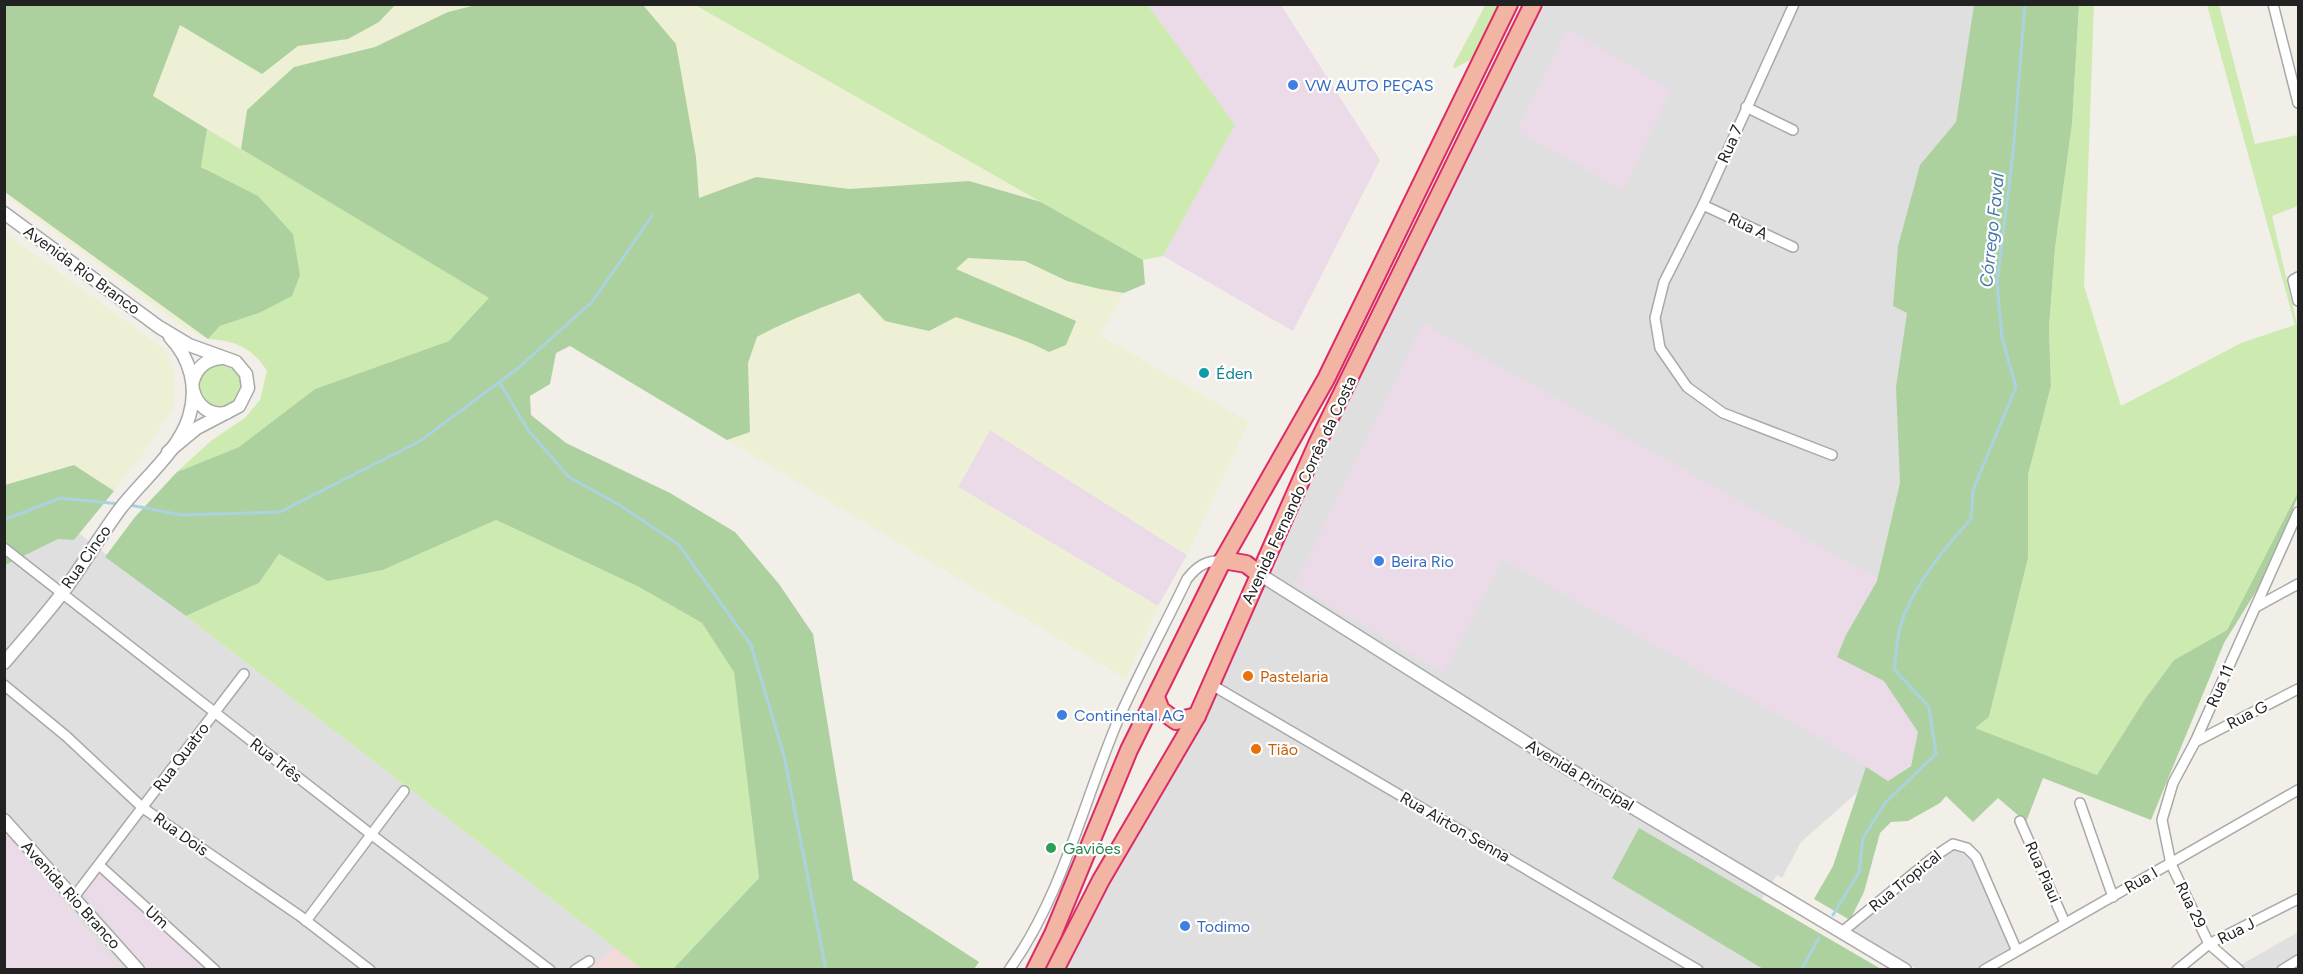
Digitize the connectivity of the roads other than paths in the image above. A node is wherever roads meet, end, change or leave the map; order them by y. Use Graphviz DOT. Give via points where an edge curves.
graph roads {
  1 [pos="1509,4"];
  2 [pos="1533,4"];
  3 [pos="1794,4"];
  4 [pos="2273,4"];
  5 [pos="2298,103"];
  6 [pos="1746,107"];
  7 [pos="1792,130"];
  8 [pos="1703,205"];
  9 [pos="4,213"];
  10 [pos="1793,247"];
  11 [pos="2296,278"];
  12 [pos="2298,301"];
  13 [pos="159,327"];
  14 [pos="222,358"];
  15 [pos="193,386"];
  16 [pos="235,410"];
  17 [pos="168,452"];
  18 [pos="1832,455"];
  19 [pos="2298,512"];
  20 [pos="4,548"];
  21 [pos="1223,560"];
  22 [pos="1259,574"];
  23 [pos="2298,584"];
  24 [pos="62,593"];
  25 [pos="2256,607"];
  26 [pos="4,663"];
  27 [pos="244,674"];
  28 [pos="4,685"];
  29 [pos="1212,685"];
  30 [pos="2298,689"];
  31 [pos="1156,697"];
  32 [pos="215,713"];
  33 [pos="1197,716"];
  34 [pos="2195,742"];
  35 [pos="2298,790"];
  36 [pos="404,791"];
  37 [pos="1086,803"];
  38 [pos="2080,803"];
  39 [pos="143,808"];
  40 [pos="1104,811"];
  41 [pos="4,820"];
  42 [pos="2020,821"];
  43 [pos="372,835"];
  44 [pos="2170,864"];
  45 [pos="99,866"];
  46 [pos="74,897"];
  47 [pos="2113,897"];
  48 [pos="2298,899"];
  49 [pos="306,921"];
  50 [pos="2065,923"];
  51 [pos="1843,931"];
  52 [pos="2209,944"];
  53 [pos="2016,949"];
  54 [pos="2298,960"];
  55 [pos="589,961"];
  56 [pos="138,969"];
  57 [pos="215,969"];
  58 [pos="370,969"];
  59 [pos="550,969"];
  60 [pos="575,969"];
  61 [pos="1010,969"];
  62 [pos="1035,969"];
  63 [pos="1055,969"];
  64 [pos="1698,969"];
  65 [pos="1905,969"];
  66 [pos="1984,969"];
  67 [pos="2177,969"];
  68 [pos="2239,969"];
  69 [pos="2282,969"];
  1 -- 21 [label="highway, Avenida Fernando Corrêa da Costa" via="1326,379"];
  2 -- 22 [label="highway, Avenida Fernando Corrêa da Costa" via="1322,434"];
  3 -- 6 [label="street, Rua 7"];
  4 -- 5 [label="street"];
  6 -- 7 [label="street"];
  6 -- 8 [label="street, Rua 7"];
  8 -- 10 [label="street, Rua A"];
  8 -- 18 [label="street, Rua 7" via="1664,282 1654,318 1660,348 1687,387 1723,412"];
  9 -- 13 [label="street, Avenida Rio Branco"];
  11 -- 12 [label="street"];
  13 -- 14 [label="street"];
  13 -- 15 [label="street" via="184,355"];
  14 -- 15 [label="street" via="201,366"];
  14 -- 16 [label="street" via="236,362 248,381 247,395"];
  15 -- 16 [label="street" via="196,400 209,411 220,414"];
  15 -- 17 [label="street" via="187,422"];
  16 -- 17 [label="street" via="197,428"];
  17 -- 24 [label="street, Rua Cinco" via="119,510"];
  19 -- 25 [label="street, Rua 11"];
  20 -- 24 [label="street, Rua Três"];
  21 -- 22 [label="highway" via="1246,564"];
  21 -- 31 [label="highway, Avenida Fernando Corrêa da Costa"];
  21 -- 37 [label="street" via="1209,561 1187,579 1119,718"];
  22 -- 29 [label="highway, Avenida Fernando Corrêa da Costa"];
  22 -- 51 [label="street, Avenida Principal" via="1552,759"];
  23 -- 25 [label="street"];
  24 -- 26 [label="street, Rua Cinco"];
  24 -- 32 [label="street, Rua Três"];
  25 -- 34 [label="street, Rua 11"];
  27 -- 32 [label="street, Rua Quatro"];
  28 -- 39 [label="street, Rua Dois"];
  29 -- 33 [label="highway, Avenida Fernando Corrêa da Costa"];
  29 -- 64 [label="street, Rua Airton Senna"];
  30 -- 34 [label="street, Rua G"];
  31 -- 33 [label="highway" via="1161,710 1176,721"];
  31 -- 40 [label="highway, Avenida Fernando Corrêa da Costa"];
  32 -- 39 [label="street, Rua Quatro"];
  32 -- 43 [label="street, Rua Três"];
  33 -- 63 [label="highway, Avenida Fernando Corrêa da Costa" via="1101,880"];
  34 -- 44 [label="street, Rua 11" via="2173,783 2162,820"];
  35 -- 44 [label="street, Rua I"];
  36 -- 43 [label="street"];
  37 -- 40 [label="street"];
  37 -- 61 [label="street" via="1050,898"];
  38 -- 47 [label="street"];
  39 -- 45 [label="street, Rua Quatro"];
  39 -- 49 [label="street, Rua Dois"];
  40 -- 62 [label="highway, Avenida Fernando Corrêa da Costa"];
  41 -- 46 [label="street, Avenida Rio Branco"];
  42 -- 50 [label="street, Rua Piaui"];
  43 -- 49 [label="street"];
  43 -- 59 [label="street, Rua Três"];
  44 -- 47 [label="street, Rua I"];
  44 -- 52 [label="street, Rua 29"];
  45 -- 46 [label="street, Rua Quatro"];
  45 -- 57 [label="street, Um"];
  46 -- 56 [label="street, Avenida Rio Branco"];
  47 -- 50 [label="street, Rua I"];
  48 -- 52 [label="street, Rua J"];
  49 -- 58 [label="street, Rua Dois"];
  50 -- 53 [label="street, Rua I"];
  51 -- 53 [label="street, Rua Tropical" via="1953,844 1967,848 1976,858"];
  51 -- 65 [label="street, Avenida Principal"];
  52 -- 67 [label="street, Rua J"];
  52 -- 68 [label="street, Rua 29"];
  53 -- 66 [label="street, Rua I"];
  54 -- 69 [label="street"];
  55 -- 60 [label="street"];
}
